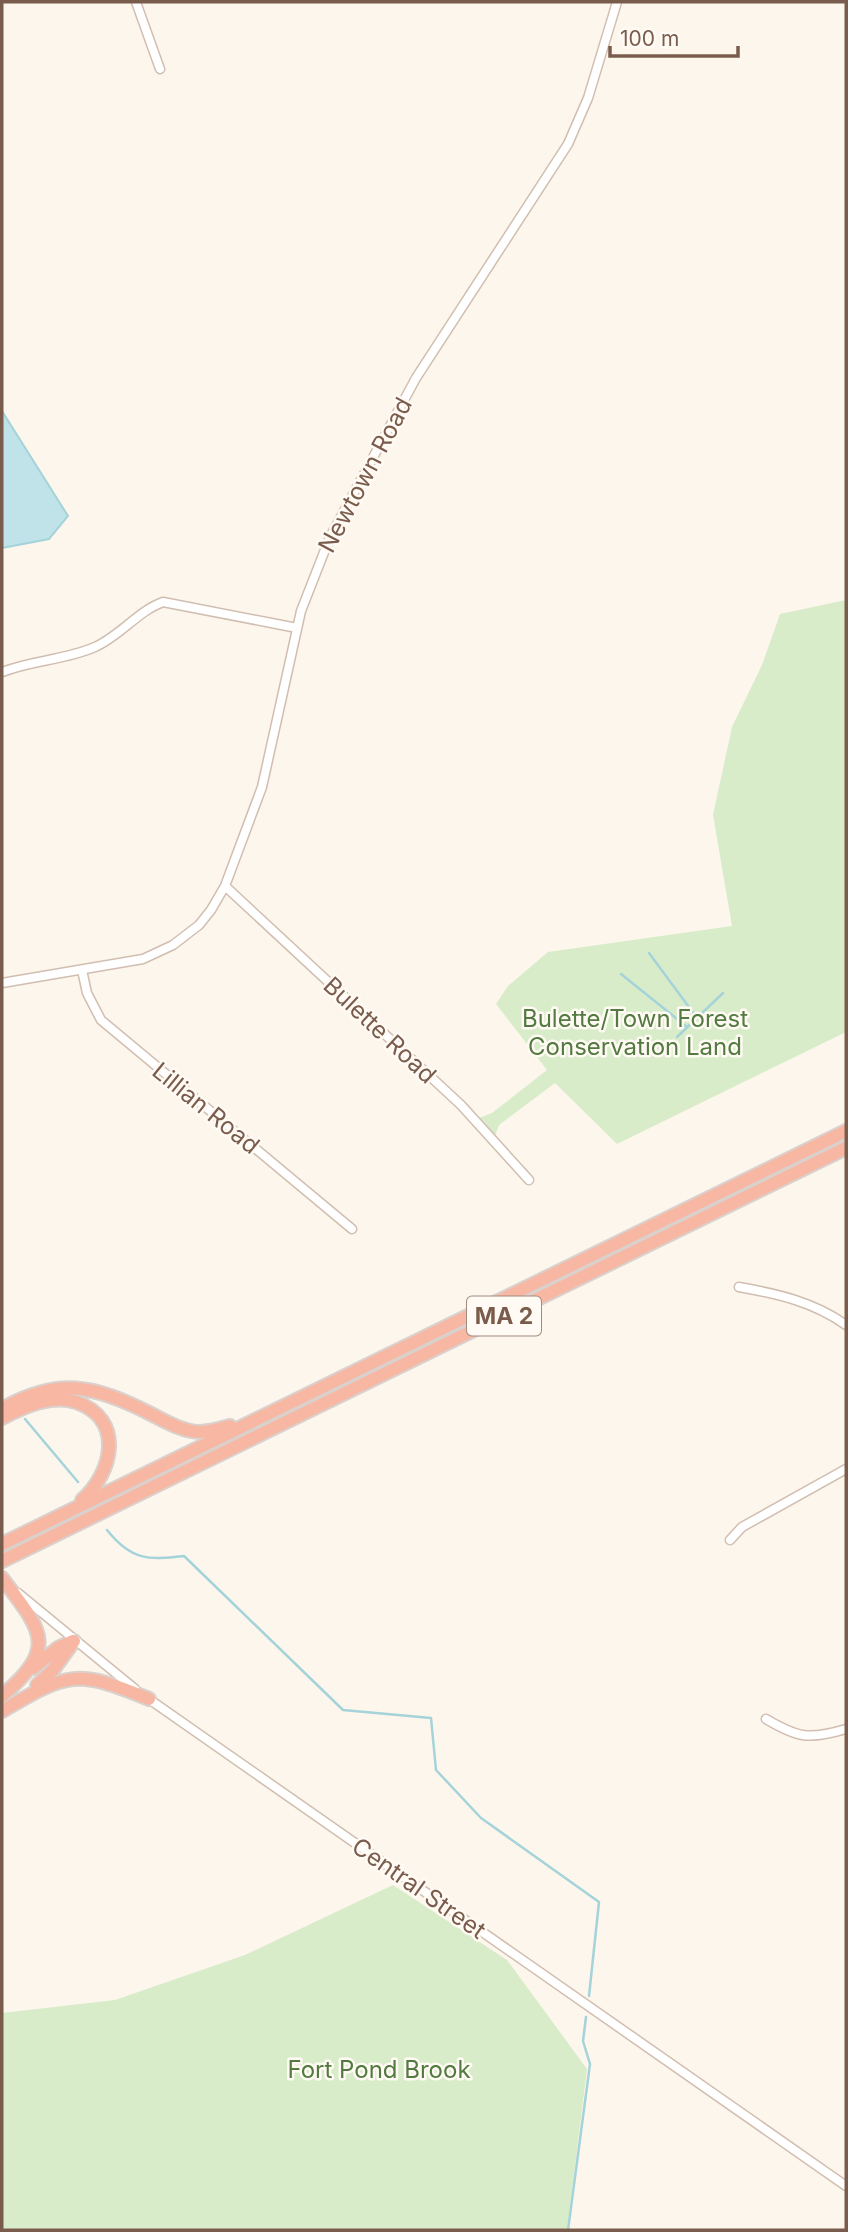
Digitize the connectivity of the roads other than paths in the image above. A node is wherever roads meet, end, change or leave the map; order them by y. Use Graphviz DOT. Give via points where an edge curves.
graph roads {
  1 [pos="136,2"];
  2 [pos="617,2"];
  3 [pos="160,69"];
  4 [pos="297,628"];
  5 [pos="2,672"];
  6 [pos="225,886"];
  7 [pos="82,970"];
  8 [pos="2,983"];
  9 [pos="846,1131"];
  10 [pos="846,1148"];
  11 [pos="530,1180"];
  12 [pos="352,1229"];
  13 [pos="739,1287"];
  14 [pos="846,1325"];
  15 [pos="2,1409"];
  16 [pos="2,1418"];
  17 [pos="255,1420"];
  18 [pos="846,1469"];
  19 [pos="69,1511"];
  20 [pos="730,1540"];
  21 [pos="2,1544"];
  22 [pos="7,1559"];
  23 [pos="2,1578"];
  24 [pos="74,1641"];
  25 [pos="28,1672"];
  26 [pos="2,1696"];
  27 [pos="24,1697"];
  28 [pos="149,1699"];
  29 [pos="2,1711"];
  30 [pos="766,1718"];
  31 [pos="846,1729"];
  32 [pos="846,2186"];
  1 -- 3 [label="street"];
  2 -- 4 [label="street, Newtown Road" via="576,128 381,439 313,575"];
  4 -- 5 [label="street" via="163,602 84,652"];
  4 -- 6 [label="street, Newtown Road" via="262,788"];
  6 -- 7 [label="street, Newtown Road" via="199,925 153,956"];
  6 -- 11 [label="street, Bulette Road" via="461,1105"];
  7 -- 8 [label="street"];
  7 -- 12 [label="street, Lillian Road" via="101,1020"];
  9 -- 17 [label="highway, MA 2"];
  10 -- 22 [label="highway, MA 2"];
  13 -- 14 [label="street" via="777,1293"];
  15 -- 17 [label="highway" via="43,1391 76,1387 110,1394 189,1431 211,1431"];
  16 -- 19 [label="highway" via="34,1404 62,1400 89,1408 99,1419 109,1443 107,1467 96,1486"];
  17 -- 19 [label="highway, MA 2"];
  18 -- 20 [label="street" via="743,1527"];
  19 -- 21 [label="highway, MA 2"];
  23 -- 24 [label="street, Central Street"];
  23 -- 25 [label="highway" via="36,1628 39,1652"];
  24 -- 25 [label="highway"];
  24 -- 27 [label="highway" via="53,1670"];
  24 -- 28 [label="street, Central Street"];
  25 -- 26 [label="highway"];
  27 -- 28 [label="highway" via="58,1680 81,1677"];
  27 -- 29 [label="highway"];
  28 -- 32 [label="street, Central Street"];
  30 -- 31 [label="street" via="794,1735"];
}
